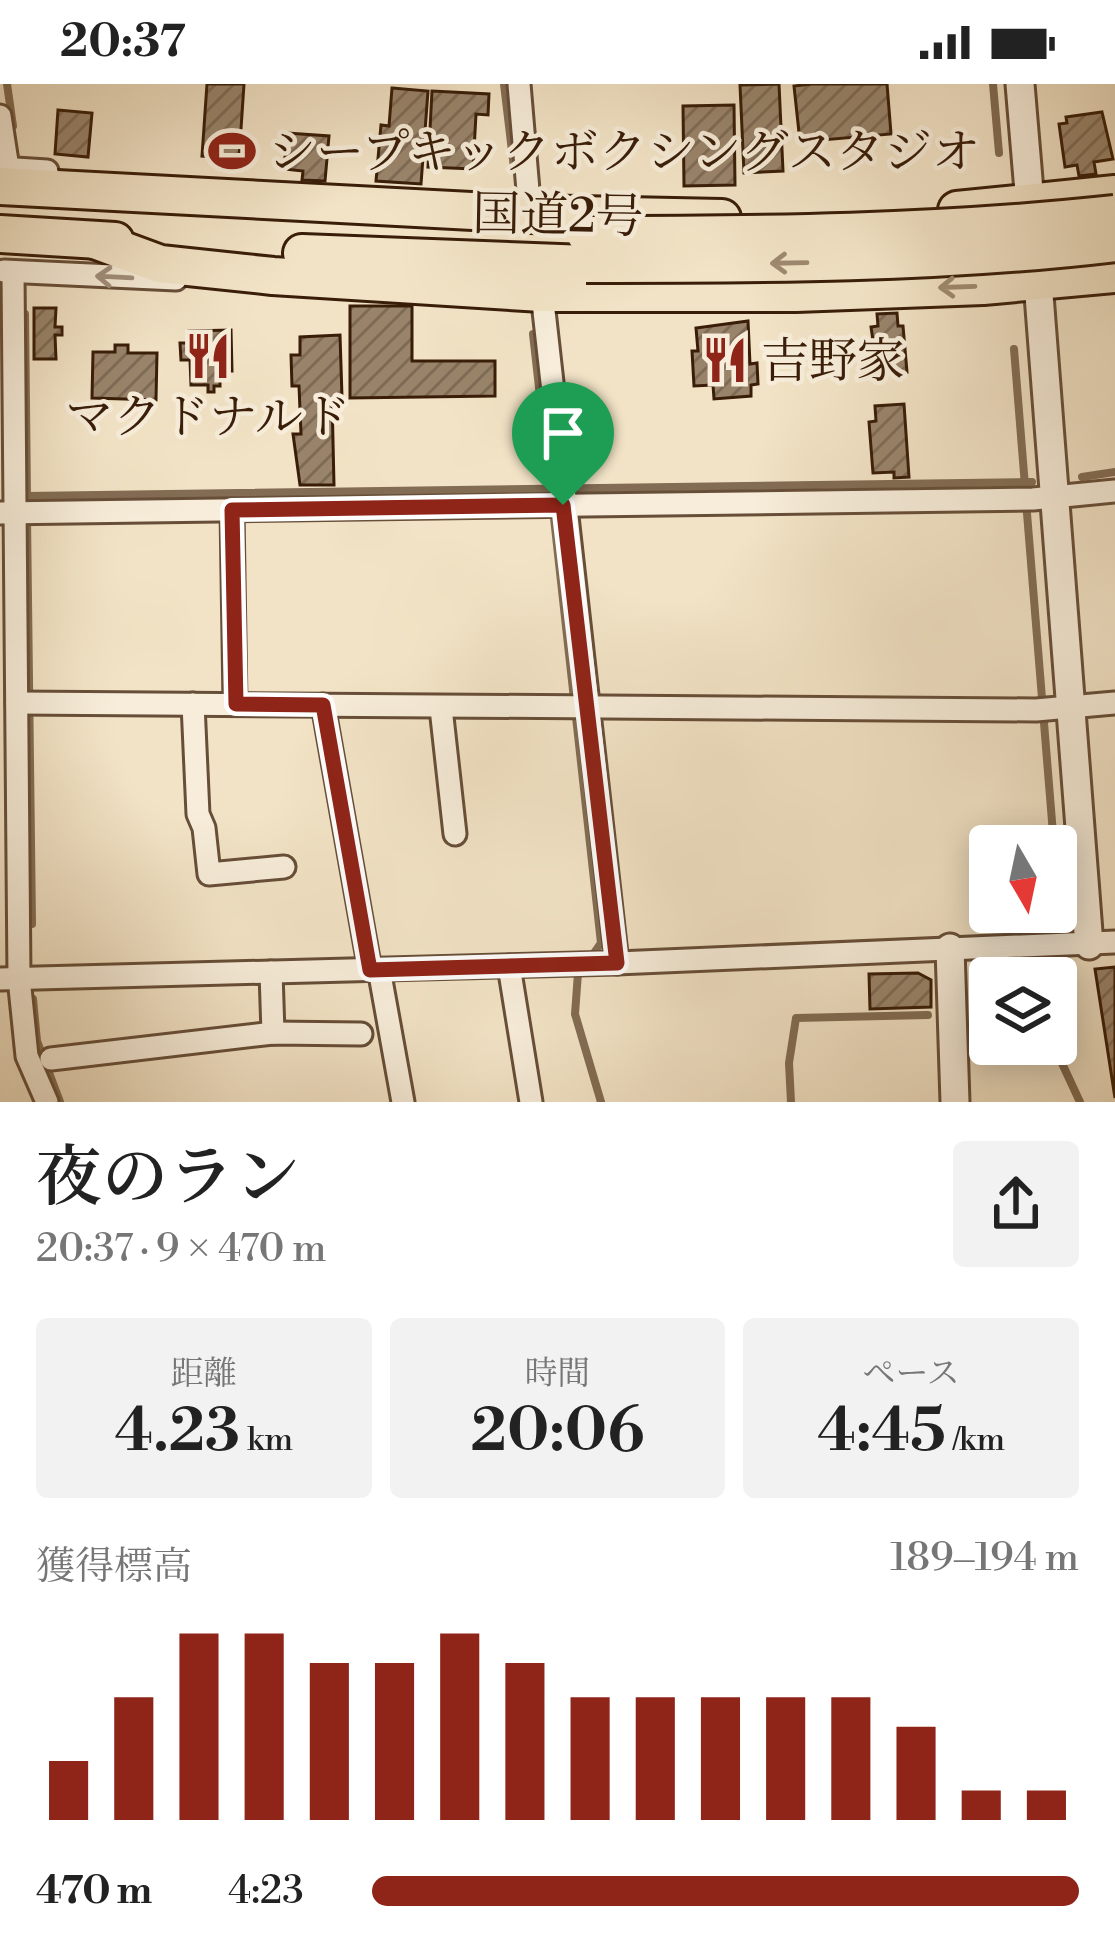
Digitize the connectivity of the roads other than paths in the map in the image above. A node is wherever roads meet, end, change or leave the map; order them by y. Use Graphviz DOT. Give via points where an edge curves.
graph roads {
  1 [pos="519,84"];
  2 [pos="1020,84"];
  3 [pos="0,116"];
  4 [pos="3,174"];
  5 [pos="1115,194"];
  6 [pos="1030,203"];
  7 [pos="0,206"];
  8 [pos="530,214"];
  9 [pos="1115,214"];
  10 [pos="0,234"];
  11 [pos="94,240"];
  12 [pos="1115,243"];
  13 [pos="586,250"];
  14 [pos="6,271"];
  15 [pos="1115,274"];
  16 [pos="273,276"];
  17 [pos="1038,282"];
  18 [pos="542,292"];
  19 [pos="1115,491"];
  20 [pos="558,499"];
  21 [pos="1036,499"];
  22 [pos="232,510"];
  23 [pos="18,513"];
  24 [pos="26,703"];
  25 [pos="193,704"];
  26 [pos="236,704"];
  27 [pos="1115,704"];
  28 [pos="323,705"];
  29 [pos="442,708"];
  30 [pos="579,709"];
  31 [pos="1052,709"];
  32 [pos="455,834"];
  33 [pos="284,867"];
  34 [pos="1080,944"];
  35 [pos="950,948"];
  36 [pos="617,963"];
  37 [pos="509,966"];
  38 [pos="375,969"];
  39 [pos="271,972"];
  40 [pos="9,979"];
  41 [pos="273,1033"];
  42 [pos="362,1034"];
  43 [pos="51,1060"];
  44 [pos="47,1102"];
  45 [pos="403,1102"];
  46 [pos="531,1102"];
  47 [pos="955,1102"];
  1 -- 8 [label="street"];
  2 -- 6 [label="street"];
  3 -- 4 [label="street"];
  4 -- 8 [label="highway" via="232,198"];
  5 -- 6 [label="highway"];
  6 -- 8 [label="highway" via="781,219"];
  6 -- 17 [label="street"];
  7 -- 13 [label="highway, 国道2号"];
  9 -- 13 [label="highway, 国道2号, bridge"];
  10 -- 11 [label="highway, 国道2号"];
  11 -- 13 [label="highway, 国道2号" via="431,260"];
  11 -- 16 [label="highway" via="160,264"];
  12 -- 13 [label="highway, 国道2号, one-way, bridge" via="837,262"];
  16 -- 14 [label="street, one-way" via="157,280"];
  14 -- 23 [label="street"];
  15 -- 17 [label="highway"];
  16 -- 18 [label="highway"];
  17 -- 18 [label="highway, one-way" via="796,293"];
  17 -- 21 [label="street"];
  18 -- 20 [label="street"];
  19 -- 21 [label="street"];
  20 -- 21 [label="street"];
  20 -- 22 [label="street"];
  20 -- 30 [label="street"];
  21 -- 31 [label="street"];
  22 -- 23 [label="street"];
  22 -- 26 [label="street"];
  23 -- 24 [label="street"];
  24 -- 25 [label="street"];
  24 -- 40 [label="street"];
  25 -- 26 [label="street"];
  25 -- 33 [label="street" via="209,874"];
  26 -- 28 [label="street"];
  27 -- 31 [label="street"];
  28 -- 29 [label="street"];
  28 -- 38 [label="street"];
  29 -- 30 [label="street"];
  29 -- 32 [label="street"];
  30 -- 31 [label="street"];
  30 -- 36 [label="street"];
  31 -- 34 [label="street"];
  34 -- 35 [label="street"];
  35 -- 36 [label="street"];
  35 -- 47 [label="street"];
  36 -- 37 [label="street"];
  37 -- 38 [label="street"];
  37 -- 46 [label="street"];
  38 -- 39 [label="street"];
  38 -- 45 [label="street"];
  39 -- 40 [label="street"];
  39 -- 41 [label="street"];
  40 -- 44 [label="street"];
  41 -- 42 [label="street"];
  41 -- 43 [label="street"];
}
